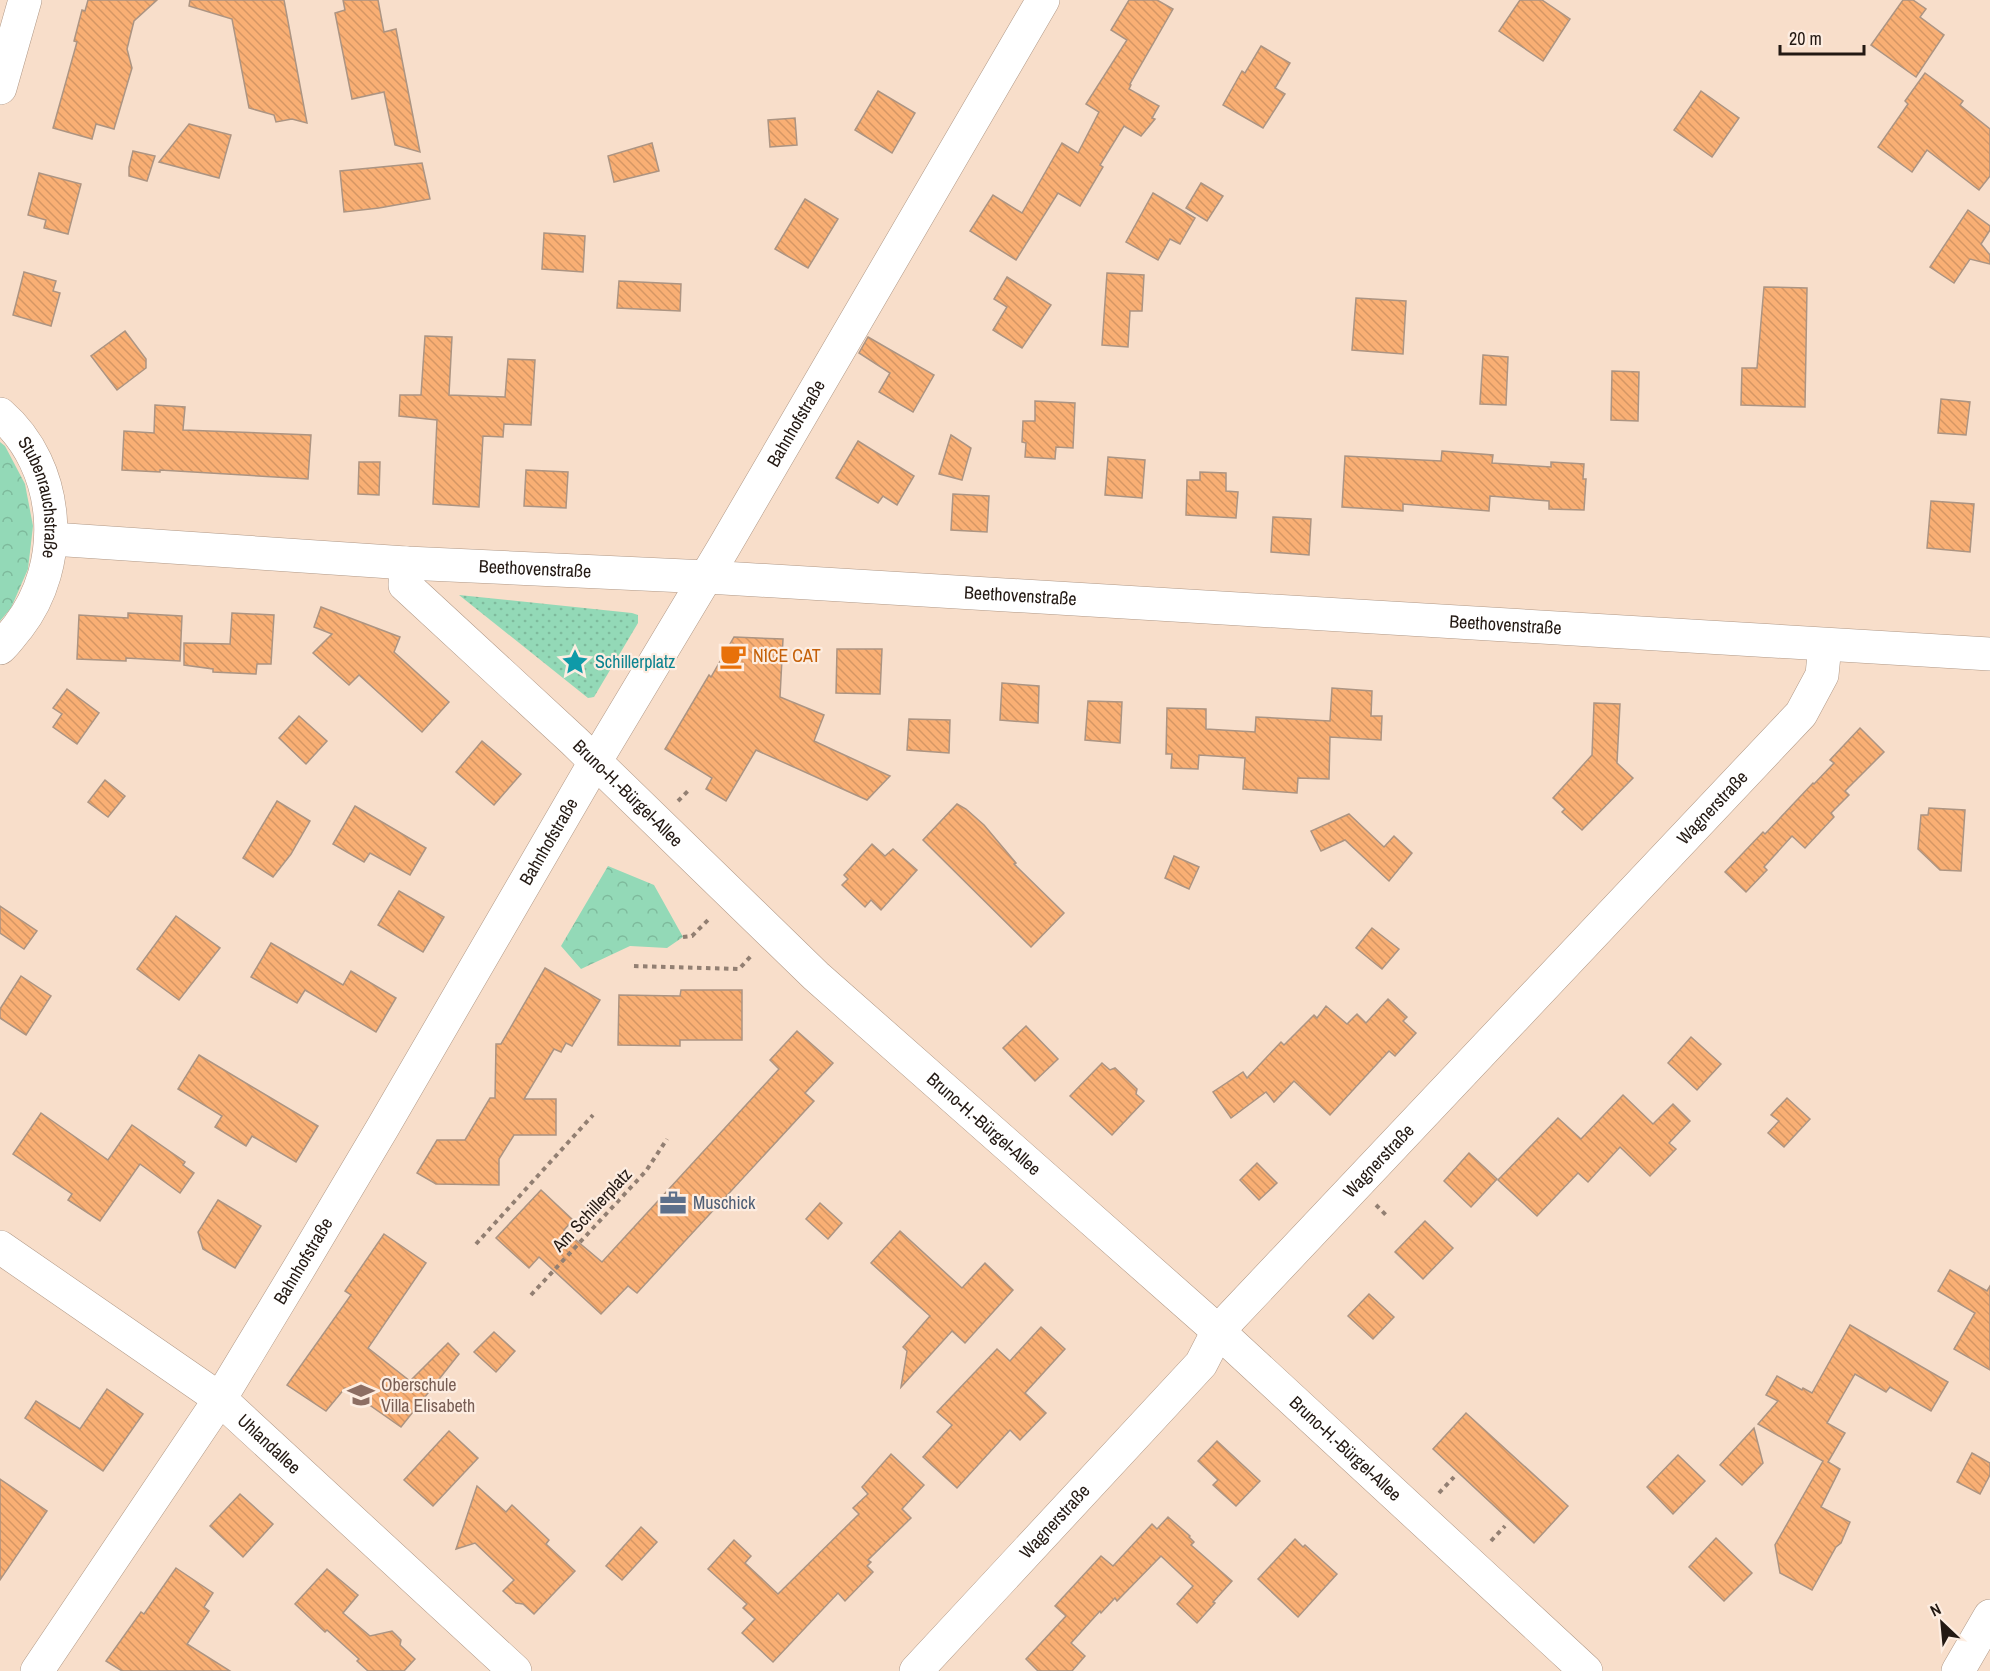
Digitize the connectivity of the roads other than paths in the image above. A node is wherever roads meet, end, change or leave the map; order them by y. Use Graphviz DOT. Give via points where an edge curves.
graph roads {
  1 [pos="25,0"];
  2 [pos="1043,0"];
  3 [pos="0,88"];
  4 [pos="0,414"];
  5 [pos="52,539"];
  6 [pos="406,563"];
  7 [pos="707,577"];
  8 [pos="1825,645"];
  9 [pos="0,648"];
  10 [pos="1990,654"];
  11 [pos="595,762"];
  12 [pos="0,1247"];
  13 [pos="1218,1331"];
  14 [pos="220,1399"];
  15 [pos="1990,1616"];
  16 [pos="37,1671"];
  17 [pos="514,1671"];
  18 [pos="916,1671"];
  19 [pos="1586,1671"];
  20 [pos="1958,1671"];
  1 -- 3 [label="street"];
  2 -- 7 [label="street, Bahnhofstraße"];
  4 -- 5 [label="street, Stubenrauchstraße" via="24,441 40,471 50,504"];
  5 -- 6 [label="street, Beethovenstraße"];
  5 -- 9 [label="street, Stubenrauchstraße" via="45,577 29,613"];
  6 -- 7 [label="street, Beethovenstraße"];
  6 -- 11 [label="street, Bruno-H.-Bürgel-Allee" via="405,585"];
  7 -- 8 [label="street, Beethovenstraße"];
  7 -- 11 [label="street, Bahnhofstraße"];
  8 -- 10 [label="street, Beethovenstraße"];
  8 -- 13 [label="street, Wagnerstraße" via="1822,675 1801,714"];
  11 -- 13 [label="street, Bruno-H.-Bürgel-Allee" via="852,1007"];
  11 -- 14 [label="street, Bahnhofstraße"];
  12 -- 14 [label="street, Uhlandallee"];
  13 -- 18 [label="street, Wagnerstraße" via="1201,1364"];
  13 -- 19 [label="street, Bruno-H.-Bürgel-Allee"];
  14 -- 16 [label="street, Bahnhofstraße"];
  14 -- 17 [label="street, Uhlandallee"];
  15 -- 20 [label="street"];
}
